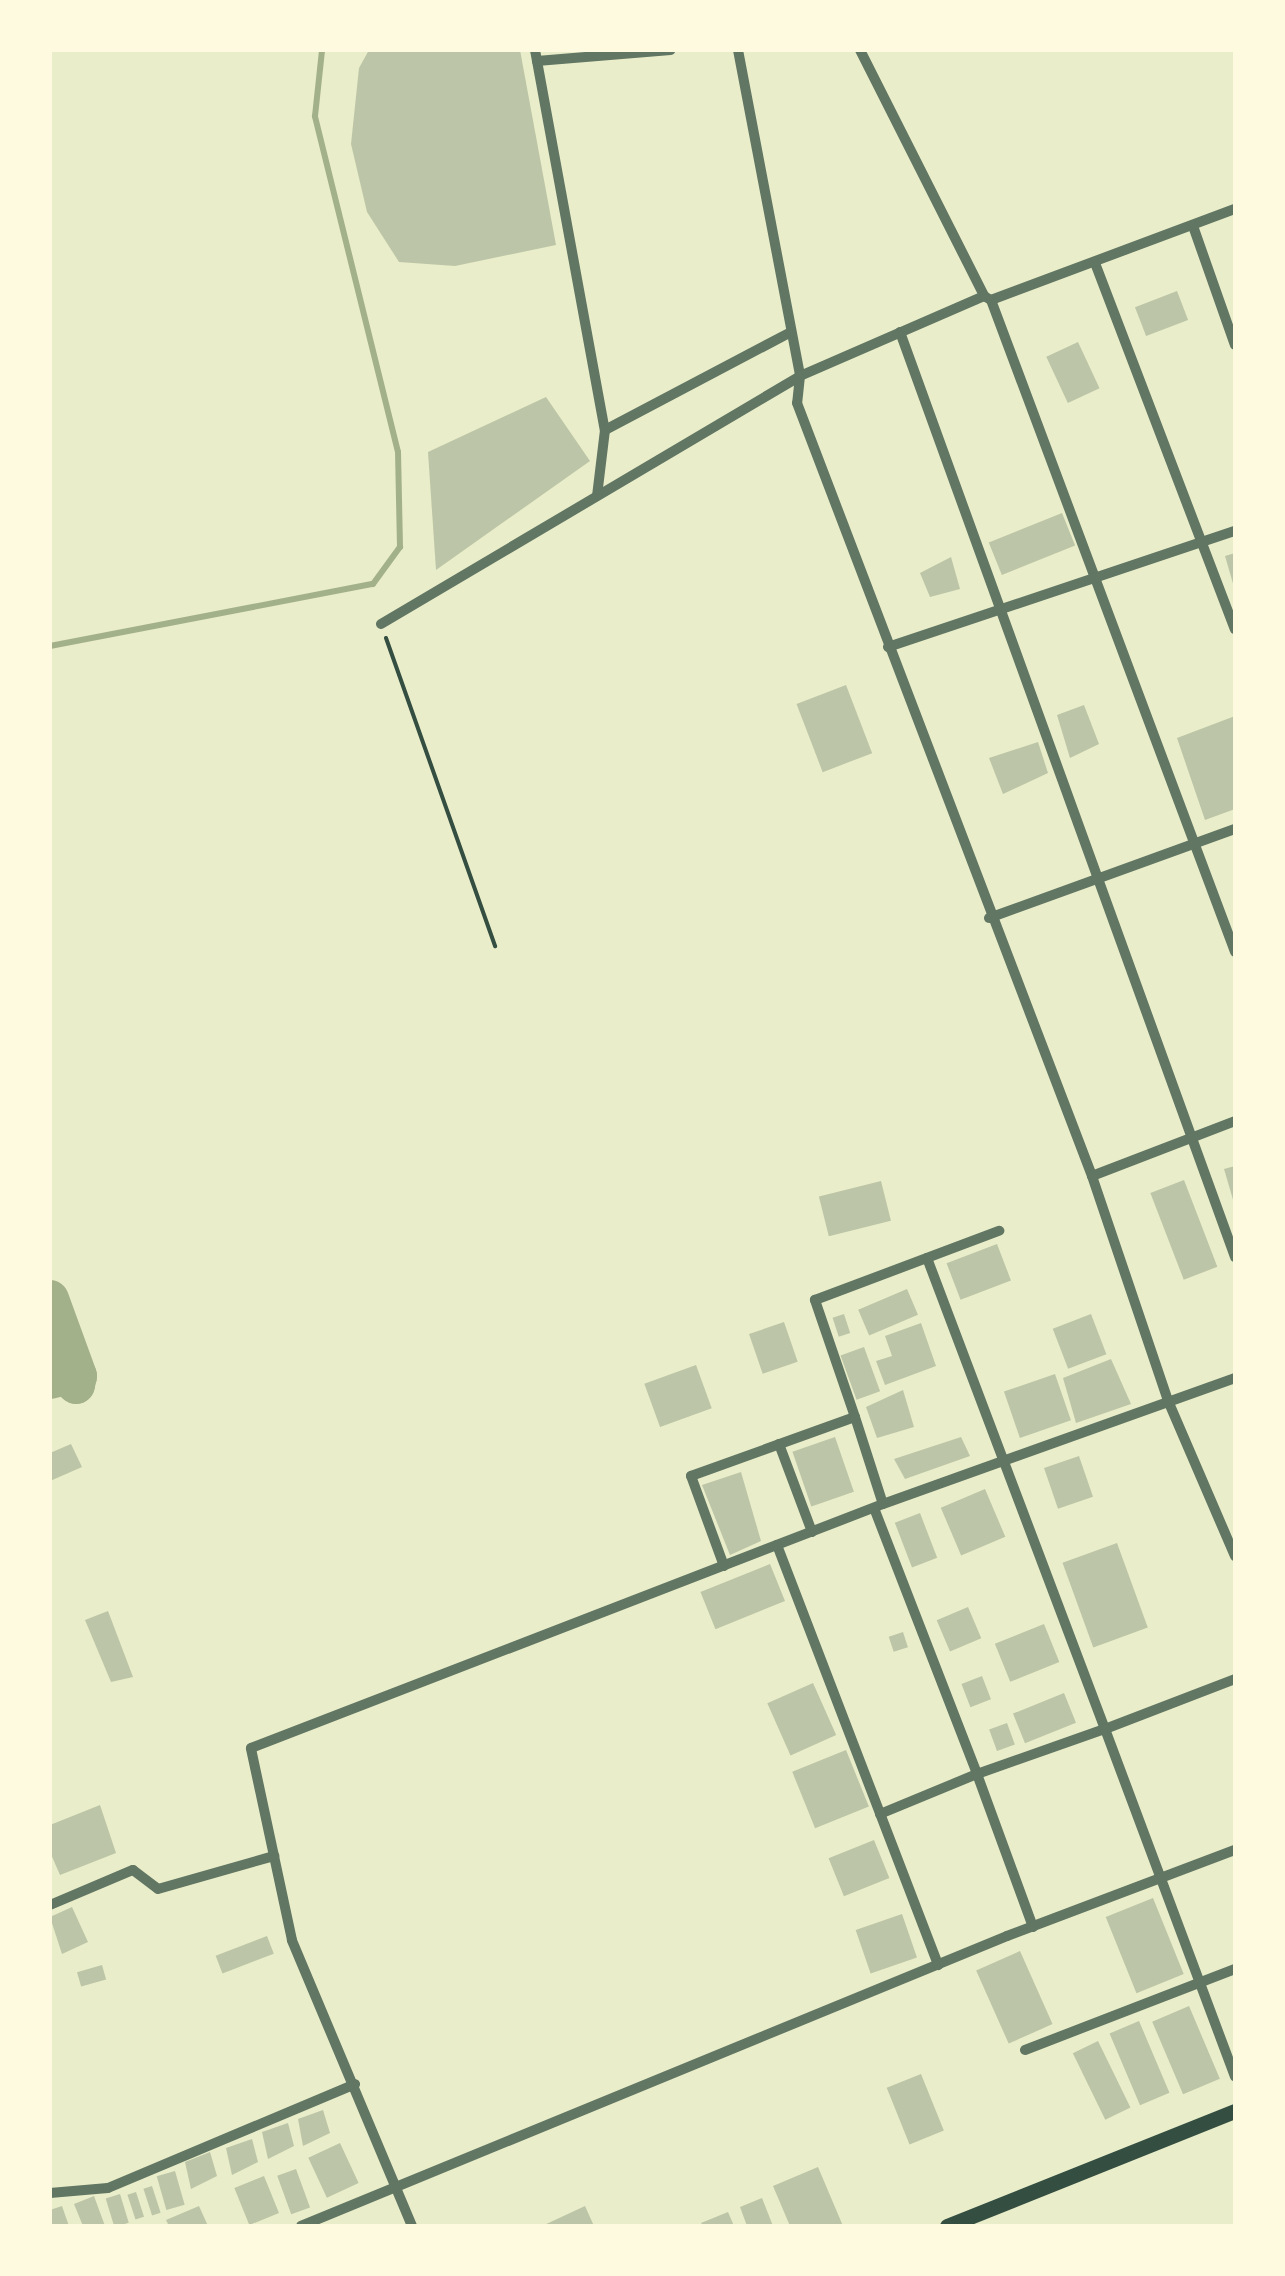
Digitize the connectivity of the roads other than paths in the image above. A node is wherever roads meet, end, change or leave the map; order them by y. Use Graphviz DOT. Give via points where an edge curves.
graph roads {
  1 [pos="672,50"];
  2 [pos="738,50"];
  3 [pos="860,50"];
  4 [pos="536,55"];
  5 [pos="1235,209"];
  6 [pos="1193,226"];
  7 [pos="1095,263"];
  8 [pos="987,298"];
  9 [pos="791,332"];
  10 [pos="900,332"];
  11 [pos="1235,346"];
  12 [pos="800,376"];
  13 [pos="605,430"];
  14 [pos="597,496"];
  15 [pos="1235,531"];
  16 [pos="1204,541"];
  17 [pos="1098,577"];
  18 [pos="1001,609"];
  19 [pos="381,624"];
  20 [pos="1235,629"];
  21 [pos="888,647"];
  22 [pos="1235,830"];
  23 [pos="1196,843"];
  24 [pos="1099,878"];
  25 [pos="989,918"];
  26 [pos="1235,952"];
  27 [pos="1235,1121"];
  28 [pos="1195,1136"];
  29 [pos="1092,1176"];
  30 [pos="999,1231"];
  31 [pos="1235,1257"];
  32 [pos="927,1258"];
  33 [pos="1235,1378"];
  34 [pos="1169,1403"];
  35 [pos="855,1416"];
  36 [pos="779,1444"];
  37 [pos="1002,1462"];
  38 [pos="879,1506"];
  39 [pos="812,1532"];
  40 [pos="777,1545"];
  41 [pos="1235,1556"];
  42 [pos="724,1566"];
  43 [pos="1235,1679"];
  44 [pos="1105,1729"];
  45 [pos="976,1774"];
  46 [pos="880,1814"];
  47 [pos="1235,1850"];
  48 [pos="274,1856"];
  49 [pos="1161,1879"];
  50 [pos="50,1905"];
  51 [pos="1033,1926"];
  52 [pos="938,1966"];
  53 [pos="1235,1969"];
  54 [pos="1200,1982"];
  55 [pos="1025,2050"];
  56 [pos="1235,2076"];
  57 [pos="355,2084"];
  58 [pos="1235,2110"];
  59 [pos="400,2188"];
  60 [pos="50,2193"];
  61 [pos="301,2226"];
  62 [pos="412,2226"];
  63 [pos="947,2226"];
  1 -- 4 [label="street"];
  2 -- 9 [label="street"];
  3 -- 8 [label="street"];
  4 -- 13 [label="street"];
  5 -- 6 [label="street"];
  6 -- 7 [label="street"];
  6 -- 11 [label="street"];
  7 -- 8 [label="street"];
  7 -- 16 [label="street"];
  8 -- 10 [label="street"];
  8 -- 17 [label="street"];
  9 -- 12 [label="street"];
  9 -- 13 [label="street"];
  10 -- 12 [label="street"];
  10 -- 18 [label="street"];
  12 -- 14 [label="street"];
  12 -- 21 [label="street" via="797,403"];
  13 -- 14 [label="street"];
  14 -- 19 [label="street"];
  15 -- 16 [label="street"];
  16 -- 17 [label="street"];
  16 -- 20 [label="street"];
  17 -- 18 [label="street"];
  17 -- 23 [label="street"];
  18 -- 21 [label="street"];
  18 -- 24 [label="street"];
  21 -- 25 [label="street"];
  22 -- 23 [label="street"];
  23 -- 24 [label="street"];
  23 -- 26 [label="street"];
  24 -- 25 [label="street"];
  24 -- 28 [label="street"];
  25 -- 29 [label="street"];
  27 -- 28 [label="street"];
  28 -- 29 [label="street"];
  28 -- 31 [label="street"];
  29 -- 34 [label="street"];
  30 -- 32 [label="street"];
  32 -- 35 [label="street" via="815,1300"];
  32 -- 37 [label="street"];
  33 -- 34 [label="street"];
  34 -- 37 [label="street"];
  34 -- 41 [label="street"];
  35 -- 36 [label="street"];
  35 -- 38 [label="street"];
  36 -- 39 [label="street"];
  36 -- 42 [label="street" via="691,1476"];
  37 -- 38 [label="street"];
  37 -- 44 [label="street"];
  38 -- 39 [label="street"];
  38 -- 45 [label="street"];
  39 -- 40 [label="street"];
  40 -- 42 [label="street"];
  40 -- 46 [label="street"];
  42 -- 48 [label="street" via="251,1748"];
  43 -- 44 [label="street"];
  44 -- 45 [label="street"];
  44 -- 49 [label="street"];
  45 -- 46 [label="street"];
  45 -- 51 [label="street"];
  46 -- 52 [label="street"];
  47 -- 49 [label="street"];
  48 -- 50 [label="street" via="158,1889 133,1870"];
  48 -- 57 [label="street" via="292,1940"];
  49 -- 51 [label="street"];
  49 -- 54 [label="street"];
  51 -- 52 [label="street"];
  52 -- 59 [label="street"];
  53 -- 54 [label="street"];
  54 -- 55 [label="street"];
  54 -- 56 [label="street"];
  57 -- 59 [label="street"];
  57 -- 60 [label="street" via="108,2188"];
  58 -- 63 [label="main road"];
  59 -- 61 [label="street"];
  59 -- 62 [label="street"];
}
